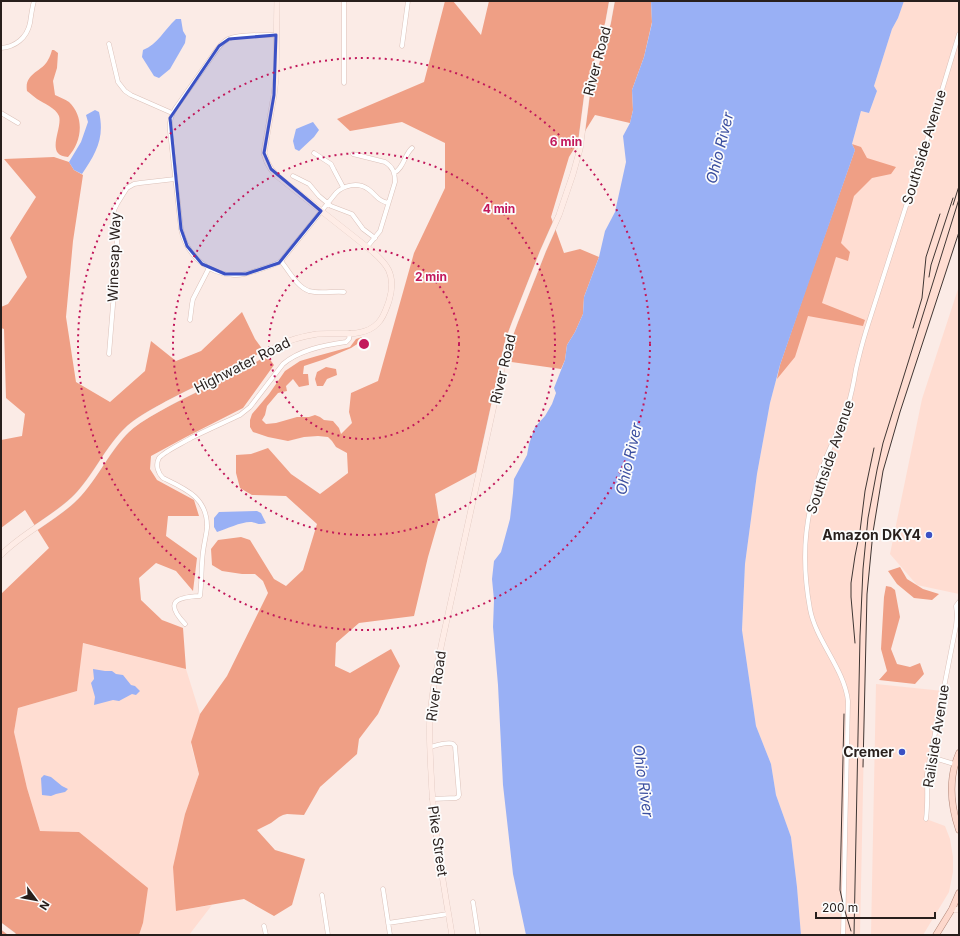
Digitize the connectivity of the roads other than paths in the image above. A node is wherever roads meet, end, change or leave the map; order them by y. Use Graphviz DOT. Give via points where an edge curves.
graph roads {
  1 [pos="34,1"];
  2 [pos="276,1"];
  3 [pos="344,1"];
  4 [pos="408,1"];
  5 [pos="612,1"];
  6 [pos="959,34"];
  7 [pos="276,35"];
  8 [pos="109,44"];
  9 [pos="402,46"];
  10 [pos="1,48"];
  11 [pos="344,83"];
  12 [pos="1,113"];
  13 [pos="172,113"];
  14 [pos="18,123"];
  15 [pos="412,148"];
  16 [pos="314,153"];
  17 [pos="353,154"];
  18 [pos="394,173"];
  19 [pos="293,176"];
  20 [pos="176,179"];
  21 [pos="343,187"];
  22 [pos="388,203"];
  23 [pos="327,204"];
  24 [pos="322,211"];
  25 [pos="374,238"];
  26 [pos="367,247"];
  27 [pos="282,261"];
  28 [pos="209,268"];
  29 [pos="344,292"];
  30 [pos="190,320"];
  31 [pos="350,333"];
  32 [pos="109,354"];
  33 [pos="1,555"];
  34 [pos="957,604"];
  35 [pos="185,624"];
  36 [pos="430,747"];
  37 [pos="959,753"];
  38 [pos="931,757"];
  39 [pos="954,764"];
  40 [pos="432,799"];
  41 [pos="926,819"];
  42 [pos="959,830"];
  43 [pos="383,889"];
  44 [pos="959,893"];
  45 [pos="322,895"];
  46 [pos="473,902"];
  47 [pos="952,909"];
  48 [pos="959,910"];
  49 [pos="448,914"];
  50 [pos="388,923"];
  51 [pos="1,926"];
  52 [pos="264,926"];
  53 [pos="13,935"];
  54 [pos="266,935"];
  55 [pos="328,935"];
  56 [pos="390,935"];
  57 [pos="452,935"];
  58 [pos="478,935"];
  59 [pos="843,935"];
  60 [pos="936,935"];
  1 -- 10 [label="street" via="29,28 25,35 19,42"];
  2 -- 7 [label="main road, Highwater Road"];
  3 -- 11 [label="street"];
  4 -- 9 [label="street"];
  5 -- 36 [label="main road, River Road" via="587,95 580,149 573,174 508,341 432,690"];
  6 -- 59 [label="street, Southside Avenue" via="866,331 848,405 817,483 806,526 805,573 810,611 845,687 848,701"];
  7 -- 13 [label="street" via="243,36 224,42"];
  7 -- 24 [label="main road, Highwater Road" via="276,78 265,156 277,176"];
  8 -- 13 [label="street" via="118,82 125,91"];
  12 -- 14 [label="street"];
  13 -- 20 [label="street" via="170,125"];
  15 -- 18 [label="street" via="399,171"];
  16 -- 21 [label="street" via="331,164"];
  17 -- 18 [label="street" via="385,162"];
  18 -- 22 [label="street" via="395,182"];
  19 -- 23 [label="street" via="309,184"];
  20 -- 28 [label="street" via="184,240 196,258"];
  20 -- 32 [label="street, Winesap Way" via="134,184 127,188 114,210 117,248"];
  21 -- 22 [label="street" via="363,186 380,200"];
  21 -- 23 [label="street"];
  22 -- 25 [label="street" via="380,231"];
  23 -- 24 [label="street"];
  23 -- 25 [label="street" via="352,214 363,229"];
  24 -- 26 [label="main road, Highwater Road"];
  24 -- 27 [label="street"];
  25 -- 26 [label="street"];
  26 -- 31 [label="main road, Highwater Road" via="379,256 388,268 392,281 391,292 385,312 378,323 365,331"];
  27 -- 28 [label="street" via="246,274 225,274"];
  27 -- 29 [label="street" via="299,284 309,291"];
  28 -- 30 [label="street" via="193,299"];
  31 -- 33 [label="main road, Highwater Road" via="314,335 278,345 146,416 118,440 84,489 73,500"];
  31 -- 35 [label="street" via="346,342 317,348 289,358 248,410 177,446 158,460 157,468 160,475 189,492 205,511 207,525 200,596 179,599 174,604 176,614"];
  34 -- 38 [label="street, Railside Avenue" via="956,626"];
  36 -- 40 [label="main road, Pike Street"];
  36 -- 40 [label="street" via="454,744 459,795 456,798"];
  37 -- 39 [label="main road"];
  38 -- 39 [label="street"];
  38 -- 41 [label="street, Railside Avenue" via="927,774"];
  39 -- 42 [label="main road" via="951,789"];
  40 -- 49 [label="main road, Pike Street"];
  43 -- 50 [label="street"];
  44 -- 47 [label="main road"];
  45 -- 55 [label="street"];
  46 -- 58 [label="street"];
  47 -- 48 [label="main road"];
  47 -- 60 [label="main road"];
  49 -- 50 [label="street"];
  49 -- 57 [label="main road, Pike Street"];
  50 -- 56 [label="street"];
  51 -- 53 [label="main road"];
  52 -- 54 [label="street"];
}
